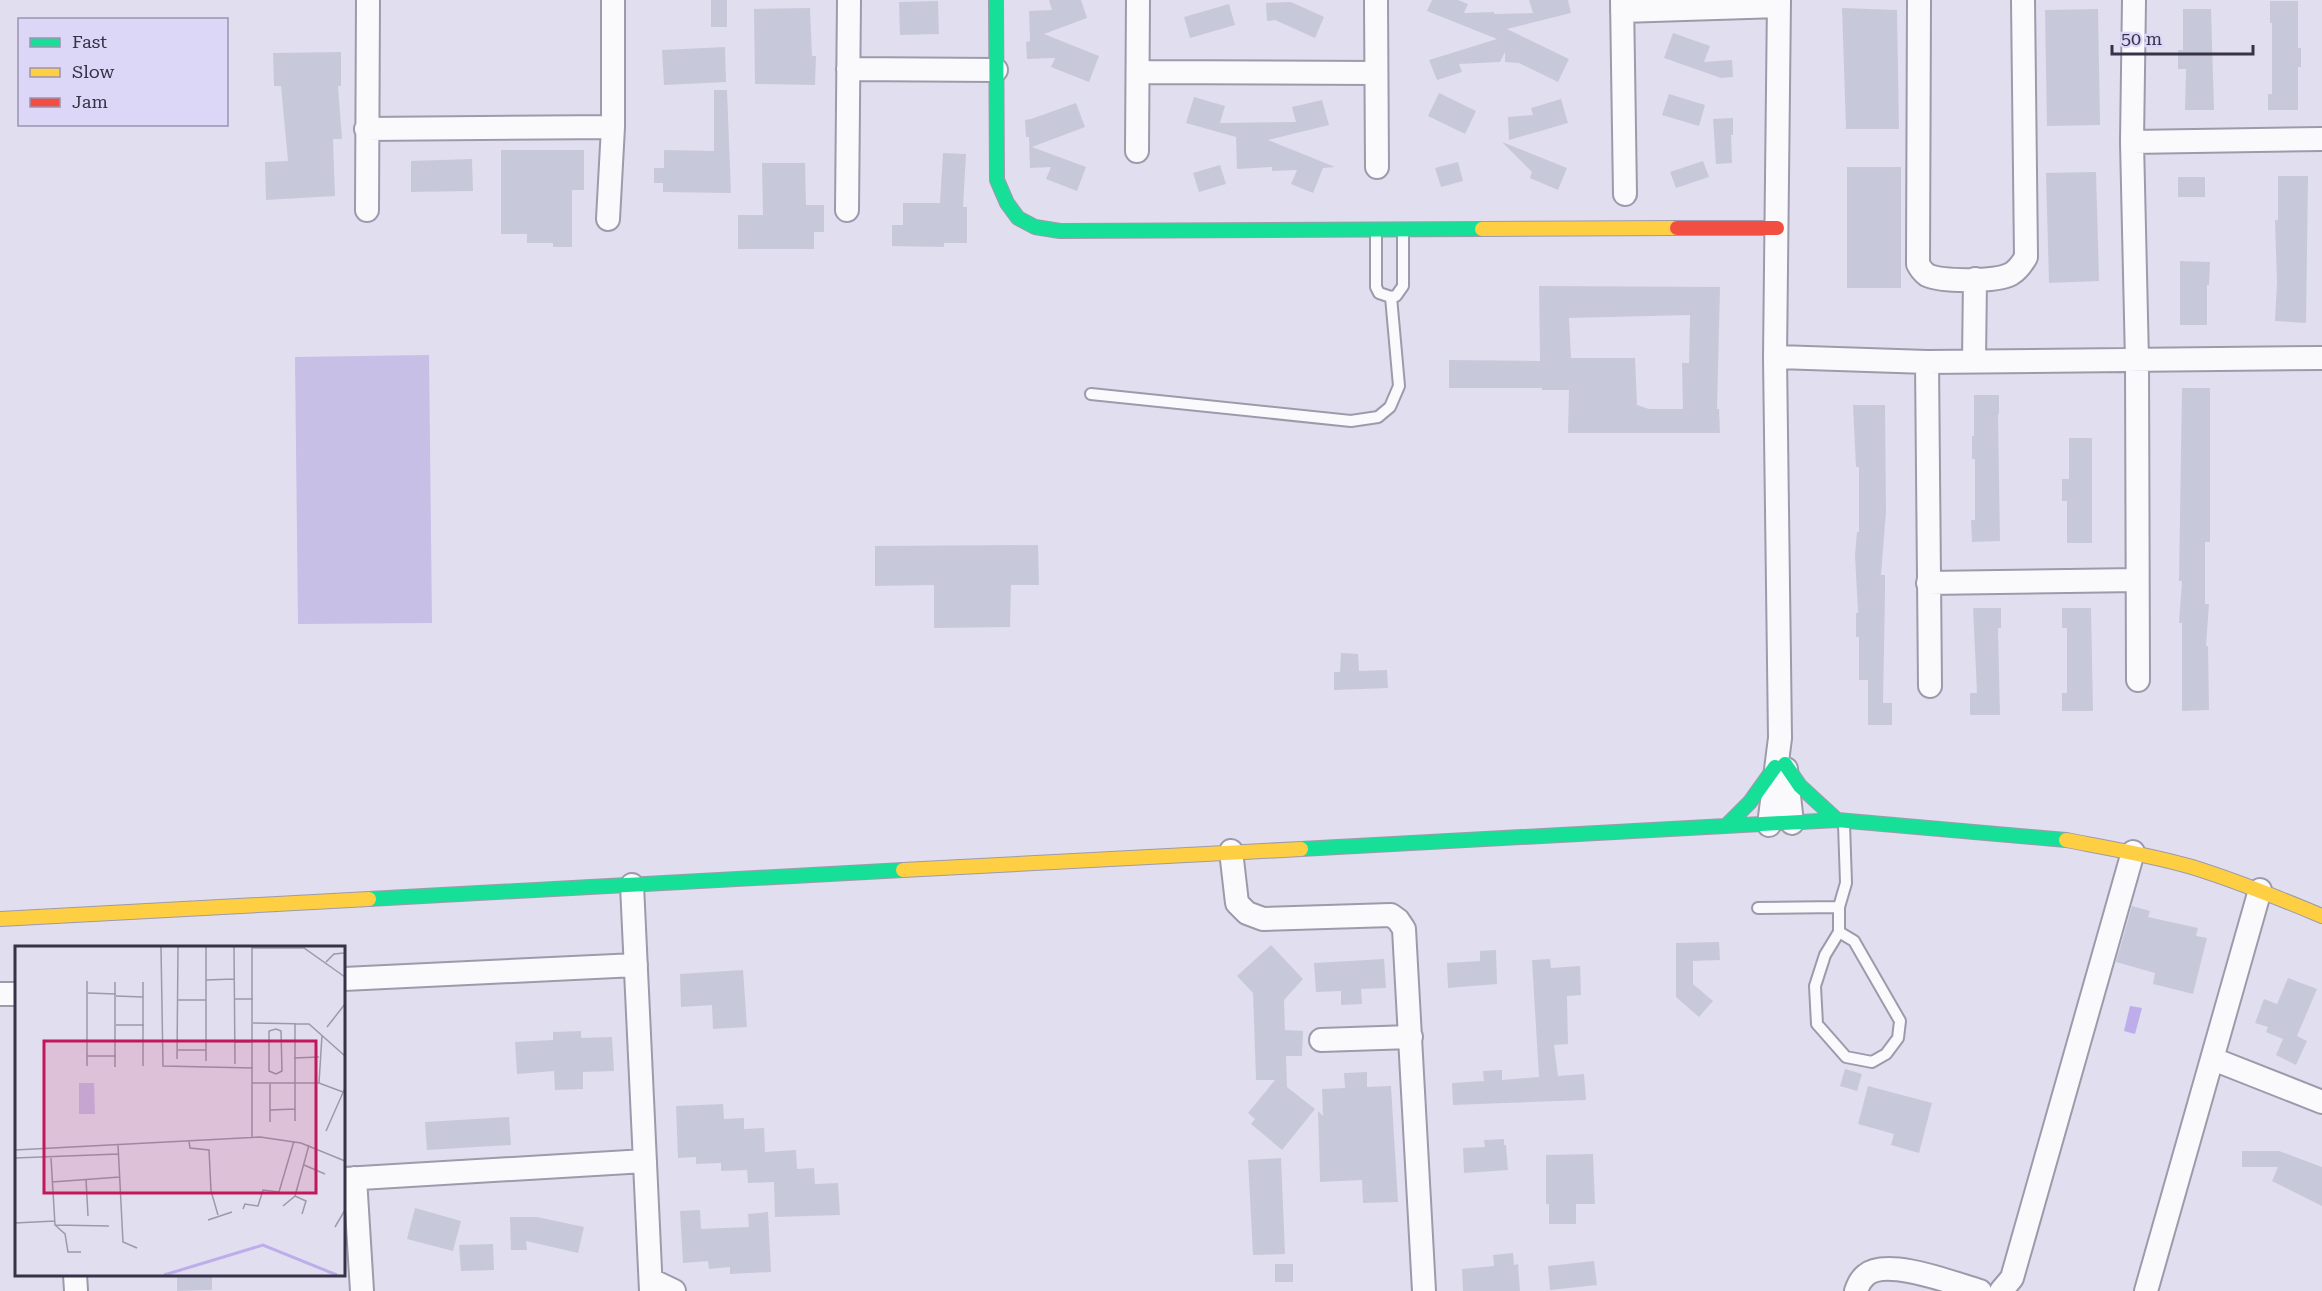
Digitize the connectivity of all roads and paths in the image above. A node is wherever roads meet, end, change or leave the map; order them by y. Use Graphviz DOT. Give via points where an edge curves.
graph roads {
  1 [pos="368,0"];
  2 [pos="613,0"];
  3 [pos="849,0"];
  4 [pos="996,0"];
  5 [pos="1138,0"];
  6 [pos="1376,0"];
  7 [pos="1919,0"];
  8 [pos="2023,0"];
  9 [pos="2134,0"];
  10 [pos="1779,3"];
  11 [pos="1622,5"];
  12 [pos="848,69"];
  13 [pos="996,70"];
  14 [pos="1138,72"];
  15 [pos="1376,73"];
  16 [pos="613,127"];
  17 [pos="366,129"];
  18 [pos="2322,139"];
  19 [pos="2132,142"];
  20 [pos="1137,151"];
  21 [pos="1377,167"];
  22 [pos="1625,194"];
  23 [pos="367,210"];
  24 [pos="847,210"];
  25 [pos="608,219"];
  26 [pos="1777,228"];
  27 [pos="1377,229"];
  28 [pos="1403,229"];
  29 [pos="1975,279"];
  30 [pos="1390,297"];
  31 [pos="1775,357"];
  32 [pos="2322,358"];
  33 [pos="1974,361"];
  34 [pos="2137,361"];
  35 [pos="1927,362"];
  36 [pos="1090,394"];
  37 [pos="2137,580"];
  38 [pos="1928,583"];
  39 [pos="2138,680"];
  40 [pos="1930,686"];
  41 [pos="1780,765"];
  42 [pos="1840,820"];
  43 [pos="1792,823"];
  44 [pos="1768,825"];
  45 [pos="1726,826"];
  46 [pos="1231,851"];
  47 [pos="2133,852"];
  48 [pos="632,885"];
  49 [pos="2260,890"];
  50 [pos="1839,907"];
  51 [pos="1758,908"];
  52 [pos="2322,916"];
  53 [pos="0,919"];
  54 [pos="1839,932"];
  55 [pos="636,965"];
  56 [pos="345,979"];
  57 [pos="1411,1037"];
  58 [pos="1321,1040"];
  59 [pos="2213,1059"];
  60 [pos="2322,1102"];
  61 [pos="645,1161"];
  62 [pos="349,1179"];
  63 [pos="75,1276"];
  64 [pos="651,1286"];
  65 [pos="76,1291"];
  66 [pos="362,1291"];
  67 [pos="674,1291"];
  68 [pos="1424,1291"];
  69 [pos="1856,1291"];
  70 [pos="1980,1291"];
  71 [pos="2001,1291"];
  72 [pos="2146,1291"];
  1 -- 17 [label="street"];
  2 -- 16 [label="street"];
  3 -- 12 [label="street"];
  4 -- 13 [label="street"];
  5 -- 14 [label="street"];
  6 -- 15 [label="street"];
  7 -- 29 [label="street" via="1918,264 1927,275"];
  8 -- 29 [label="street" via="2026,256 2010,274"];
  9 -- 19 [label="street"];
  10 -- 11 [label="street"];
  10 -- 26 [label="street"];
  11 -- 22 [label="street"];
  12 -- 13 [label="street"];
  12 -- 24 [label="street"];
  13 -- 27 [label="street" via="997,180 1013,216 1036,229"];
  14 -- 15 [label="street"];
  14 -- 20 [label="street"];
  15 -- 21 [label="street"];
  16 -- 17 [label="street"];
  16 -- 25 [label="street"];
  17 -- 23 [label="street"];
  18 -- 19 [label="street"];
  19 -- 34 [label="street"];
  26 -- 28 [label="street"];
  26 -- 31 [label="street"];
  27 -- 28 [label="street"];
  27 -- 30 [label="lane" via="1376,287 1379,293"];
  28 -- 30 [label="lane" via="1403,286 1396,296"];
  29 -- 33 [label="street"];
  30 -- 36 [label="lane" via="1399,386 1390,407 1378,417 1351,421"];
  31 -- 35 [label="street"];
  31 -- 41 [label="street"];
  32 -- 34 [label="street"];
  33 -- 34 [label="street"];
  33 -- 35 [label="street"];
  34 -- 37 [label="street"];
  35 -- 38 [label="street"];
  37 -- 38 [label="street"];
  37 -- 39 [label="street"];
  38 -- 40 [label="street"];
  41 -- 42 [label="street"];
  41 -- 43 [label="street"];
  41 -- 44 [label="street"];
  41 -- 45 [label="street"];
  42 -- 43 [label="street"];
  42 -- 47 [label="street" via="2049,837"];
  42 -- 50 [label="lane" via="1846,883"];
  43 -- 44 [label="street"];
  44 -- 45 [label="street"];
  45 -- 46 [label="street"];
  46 -- 48 [label="street"];
  46 -- 57 [label="street" via="1238,903 1246,914 1263,919 1391,915 1398,920 1404,929"];
  47 -- 49 [label="street"];
  47 -- 71 [label="street" via="2012,1278"];
  48 -- 53 [label="street"];
  48 -- 55 [label="street"];
  49 -- 52 [label="street"];
  49 -- 59 [label="street"];
  50 -- 51 [label="lane"];
  50 -- 54 [label="lane"];
  54 -- 54 [label="lane" via="1815,986 1817,1024 1846,1057 1872,1062 1886,1054 1899,1038 1900,1021 1854,941"];
  55 -- 56 [label="street"];
  55 -- 61 [label="street"];
  57 -- 58 [label="street"];
  57 -- 68 [label="street"];
  59 -- 60 [label="street"];
  59 -- 72 [label="street"];
  61 -- 62 [label="street"];
  61 -- 64 [label="street"];
  62 -- 66 [label="street"];
  63 -- 65 [label="street"];
  64 -- 67 [label="street"];
  69 -- 70 [label="street" via="1867,1274 1881,1268 1901,1269"];
}
